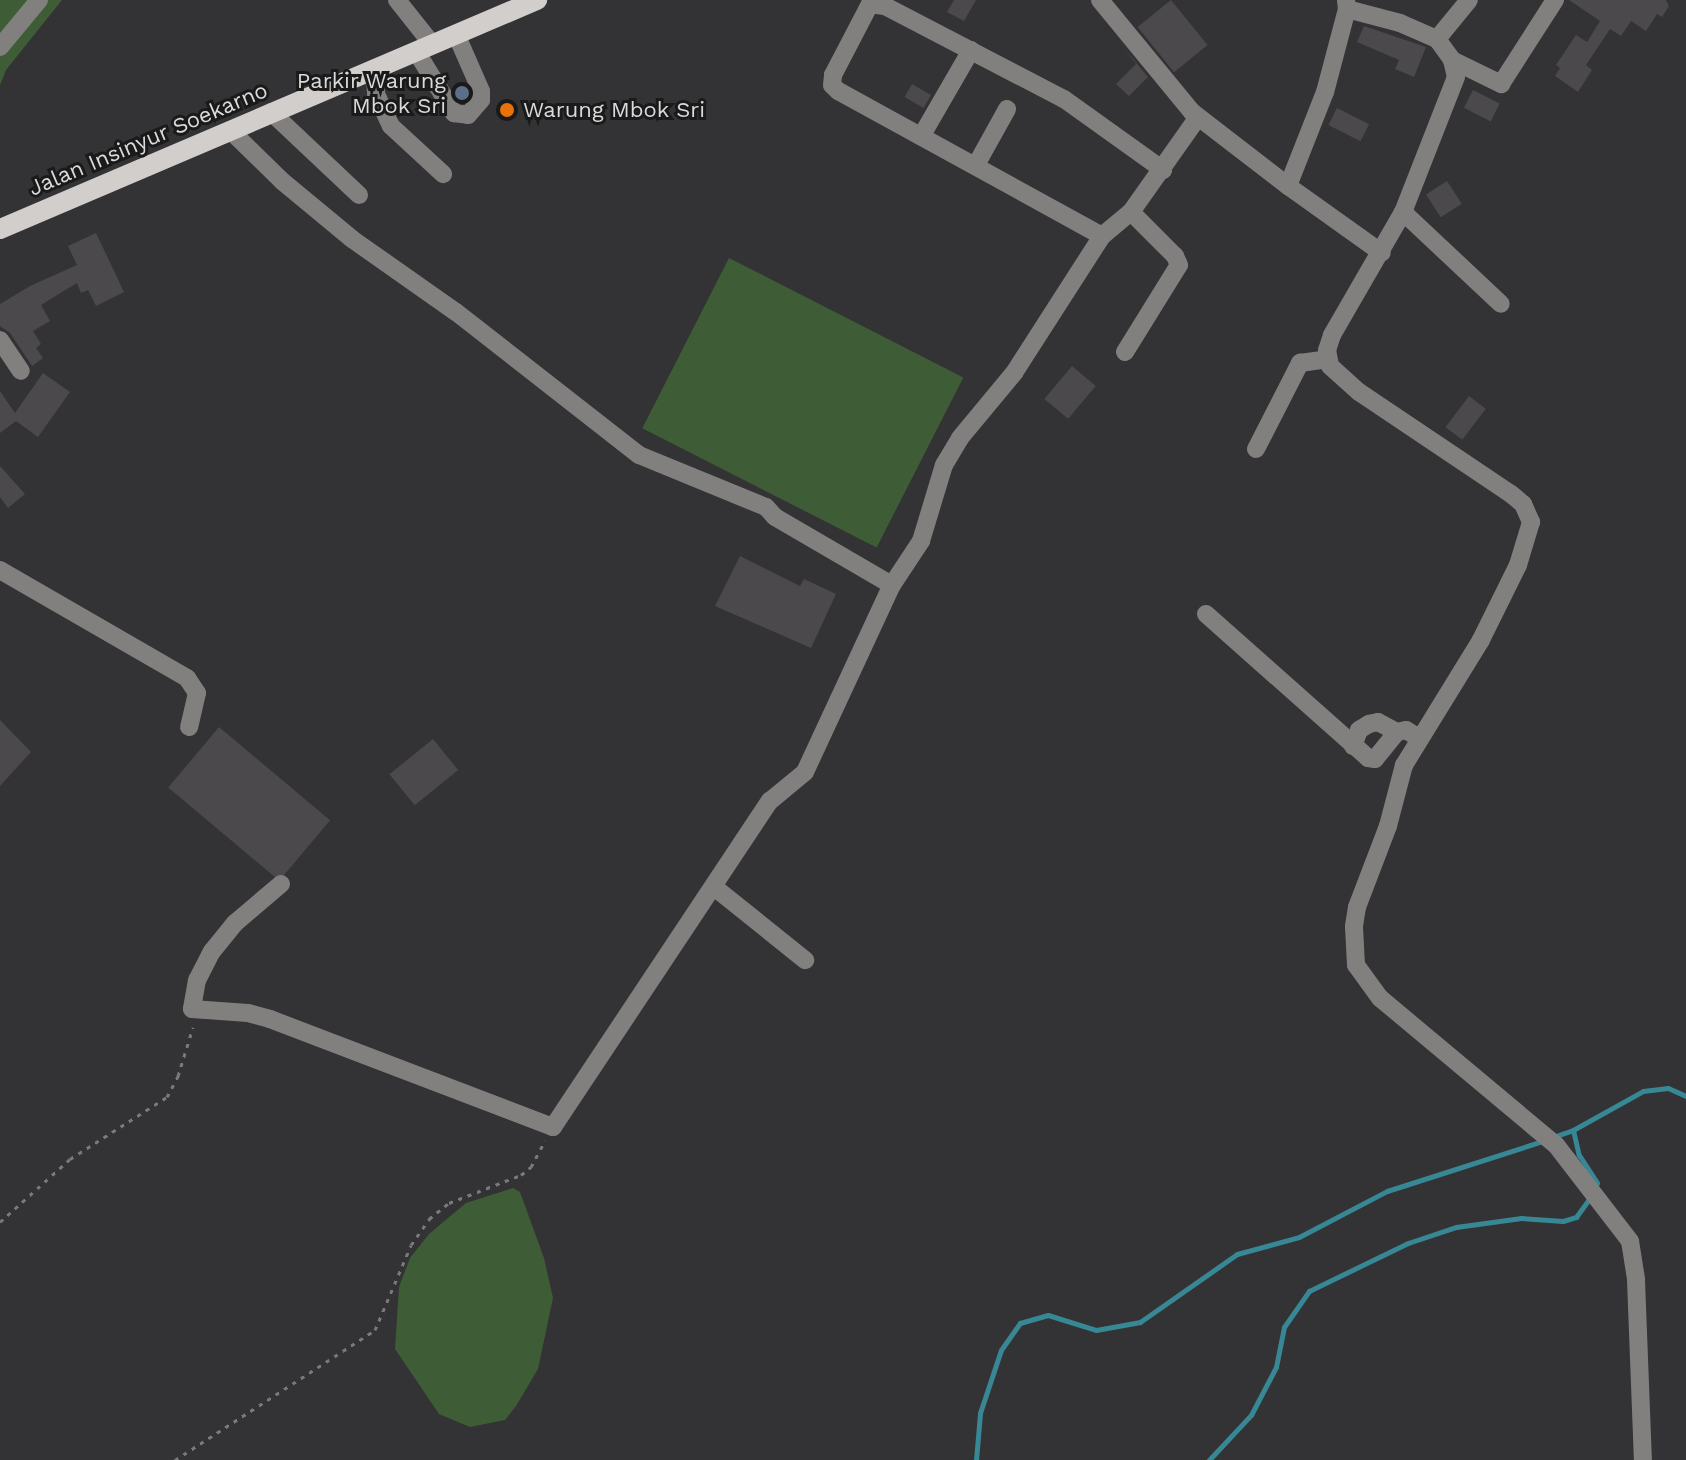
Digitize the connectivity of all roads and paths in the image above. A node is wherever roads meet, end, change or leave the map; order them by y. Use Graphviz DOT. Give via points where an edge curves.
graph roads {
  1 [pos="397,0"];
  2 [pos="537,0"];
  3 [pos="1100,0"];
  4 [pos="1469,0"];
  5 [pos="1555,0"];
  6 [pos="32,3"];
  7 [pos="1346,4"];
  8 [pos="456,34"];
  9 [pos="1437,39"];
  10 [pos="1,45"];
  11 [pos="424,48"];
  12 [pos="971,50"];
  13 [pos="1452,60"];
  14 [pos="374,69"];
  15 [pos="1007,109"];
  16 [pos="271,112"];
  17 [pos="1198,117"];
  18 [pos="231,131"];
  19 [pos="922,135"];
  20 [pos="976,165"];
  21 [pos="1163,170"];
  22 [pos="443,174"];
  23 [pos="1288,186"];
  24 [pos="359,195"];
  25 [pos="1131,212"];
  26 [pos="1403,212"];
  27 [pos="0,229"];
  28 [pos="1102,236"];
  29 [pos="1382,253"];
  30 [pos="1501,304"];
  31 [pos="0,340"];
  32 [pos="1125,352"];
  33 [pos="1328,359"];
  34 [pos="21,371"];
  35 [pos="1256,449"];
  36 [pos="0,570"];
  37 [pos="892,585"];
  38 [pos="1206,614"];
  39 [pos="189,727"];
  40 [pos="1397,732"];
  41 [pos="1419,738"];
  42 [pos="1353,746"];
  43 [pos="281,884"];
  44 [pos="714,887"];
  45 [pos="805,960"];
  46 [pos="192,1009"];
  47 [pos="553,1127"];
  48 [pos="0,1222"];
  49 [pos="175,1460"];
  50 [pos="1643,1460"];
  1 -- 11 [label="street"];
  2 -- 8 [label="main road, Jalan Insinyur Soekarno"];
  3 -- 17 [label="street"];
  4 -- 9 [label="street"];
  5 -- 13 [label="street" via="1501,84"];
  6 -- 10 [label="street"];
  7 -- 9 [label="street"];
  7 -- 23 [label="street" via="1325,92"];
  8 -- 11 [label="main road, Jalan Insinyur Soekarno"];
  8 -- 11 [label="street" via="481,91 481,100 468,115 454,113"];
  9 -- 13 [label="street"];
  11 -- 14 [label="main road, Jalan Insinyur Soekarno"];
  12 -- 19 [label="street"];
  12 -- 19 [label="street" via="885,6 870,4 832,85"];
  12 -- 21 [label="street" via="1064,99"];
  13 -- 26 [label="street" via="1455,86"];
  14 -- 16 [label="main road, Jalan Insinyur Soekarno"];
  14 -- 22 [label="street" via="376,94 391,126"];
  15 -- 20 [label="street"];
  16 -- 18 [label="main road, Jalan Insinyur Soekarno"];
  16 -- 24 [label="street"];
  17 -- 21 [label="street"];
  17 -- 23 [label="street"];
  18 -- 27 [label="main road, Jalan Insinyur Soekarno"];
  18 -- 37 [label="street" via="352,239 456,312 639,455 766,507"];
  19 -- 20 [label="street"];
  20 -- 28 [label="street"];
  21 -- 25 [label="street"];
  23 -- 29 [label="street"];
  25 -- 28 [label="street"];
  25 -- 32 [label="street" via="1179,265"];
  26 -- 29 [label="street"];
  26 -- 30 [label="street"];
  28 -- 37 [label="street" via="1014,373 960,438 944,465 921,541"];
  29 -- 33 [label="street" via="1332,335"];
  31 -- 34 [label="street"];
  33 -- 35 [label="street" via="1300,363"];
  33 -- 41 [label="street" via="1334,373 1359,392 1511,494 1531,522 1518,565 1481,640"];
  36 -- 39 [label="street" via="187,678 197,693"];
  37 -- 44 [label="street" via="805,772 770,801"];
  38 -- 42 [label="street"];
  40 -- 41 [label="street" via="1406,730"];
  40 -- 42 [label="street" via="1378,722 1369,724 1359,730"];
  40 -- 42 [label="street" via="1375,759"];
  41 -- 50 [label="street" via="1404,765 1393,811 1357,907 1356,965 1380,998 1556,1145 1626,1234 1636,1280"];
  43 -- 46 [label="street" via="235,923 212,951 197,980"];
  44 -- 45 [label="street"];
  44 -- 47 [label="street"];
  46 -- 47 [label="street" via="270,1019"];
  46 -- 48 [label="path" via="196,1021 167,1097 70,1159"];
  47 -- 49 [label="path" via="521,1175 449,1203 429,1219 411,1245 375,1330"];
}
